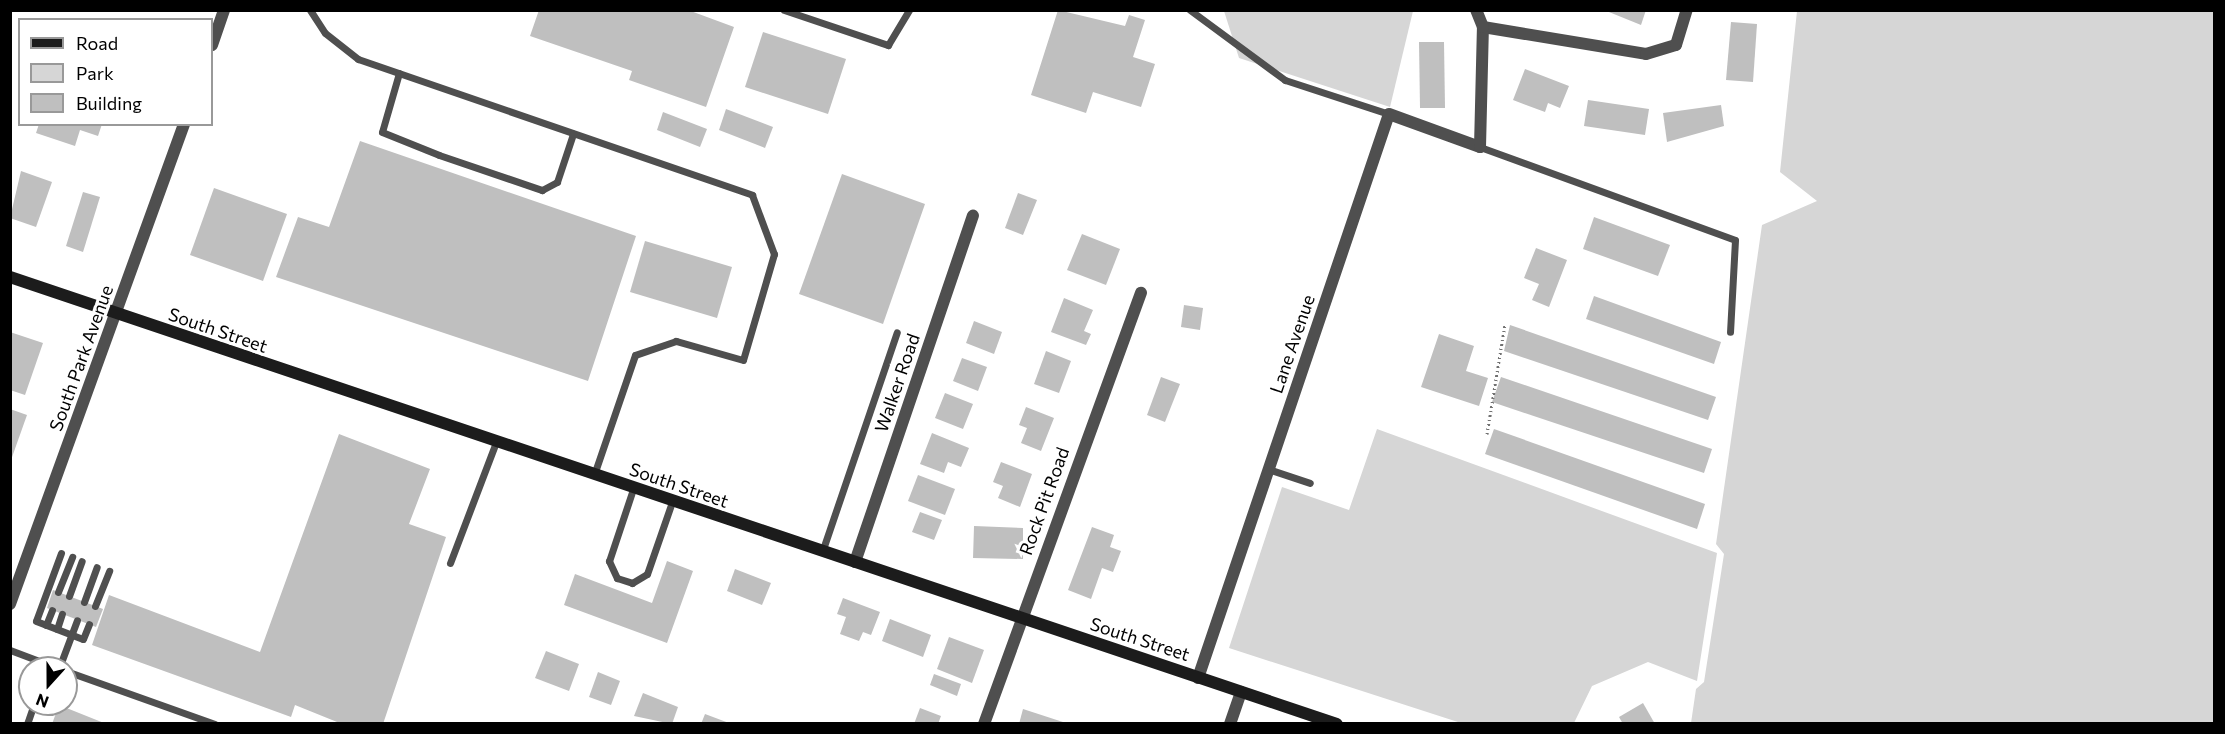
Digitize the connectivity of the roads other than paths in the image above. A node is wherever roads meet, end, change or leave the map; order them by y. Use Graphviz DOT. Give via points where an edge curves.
graph roads {
  1 [pos="224,10"];
  2 [pos="310,10"];
  3 [pos="784,10"];
  4 [pos="909,10"];
  5 [pos="1190,10"];
  6 [pos="1476,10"];
  7 [pos="1687,10"];
  8 [pos="1483,27"];
  9 [pos="213,42"];
  10 [pos="399,73"];
  11 [pos="1389,114"];
  12 [pos="183,126"];
  13 [pos="573,134"];
  14 [pos="1480,147"];
  15 [pos="973,216"];
  16 [pos="10,277"];
  17 [pos="1141,292"];
  18 [pos="116,315"];
  19 [pos="897,332"];
  20 [pos="1730,332"];
  21 [pos="496,442"];
  22 [pos="1268,469"];
  23 [pos="594,475"];
  24 [pos="1310,483"];
  25 [pos="633,489"];
  26 [pos="672,502"];
  27 [pos="822,552"];
  28 [pos="62,553"];
  29 [pos="72,557"];
  30 [pos="82,561"];
  31 [pos="855,562"];
  32 [pos="450,563"];
  33 [pos="97,567"];
  34 [pos="109,571"];
  35 [pos="58,592"];
  36 [pos="69,597"];
  37 [pos="84,602"];
  38 [pos="10,604"];
  39 [pos="95,606"];
  40 [pos="52,610"];
  41 [pos="62,614"];
  42 [pos="1020,618"];
  43 [pos="77,620"];
  44 [pos="89,624"];
  45 [pos="46,625"];
  46 [pos="57,629"];
  47 [pos="71,634"];
  48 [pos="10,650"];
  49 [pos="24,656"];
  50 [pos="63,656"];
  51 [pos="78,675"];
  52 [pos="1198,678"];
  53 [pos="1241,692"];
  54 [pos="215,723"];
  55 [pos="984,723"];
  56 [pos="1230,723"];
  57 [pos="1337,723"];
  1 -- 9 [label="street"];
  2 -- 10 [label="lane" via="325,33 358,59"];
  3 -- 4 [label="lane" via="888,45"];
  5 -- 11 [label="lane" via="1286,80"];
  6 -- 8 [label="street"];
  7 -- 8 [label="street" via="1676,45 1646,54"];
  8 -- 14 [label="street"];
  10 -- 13 [label="lane"];
  10 -- 13 [label="lane" via="382,132 439,155 542,190 557,182"];
  11 -- 14 [label="street"];
  11 -- 22 [label="street, Lane Avenue"];
  12 -- 18 [label="street, South Park Avenue"];
  13 -- 23 [label="lane" via="752,195 774,254 743,360 676,341 635,355"];
  14 -- 20 [label="lane" via="1735,240"];
  15 -- 31 [label="street, Walker Road"];
  16 -- 18 [label="main road, South Street"];
  17 -- 42 [label="street, Rock Pit Road"];
  18 -- 21 [label="main road, South Street"];
  18 -- 38 [label="street, South Park Avenue"];
  19 -- 27 [label="lane"];
  21 -- 23 [label="main road, South Street"];
  21 -- 32 [label="lane"];
  22 -- 24 [label="lane"];
  22 -- 52 [label="street, Lane Avenue"];
  23 -- 25 [label="main road, South Street"];
  25 -- 26 [label="main road, South Street"];
  25 -- 26 [label="lane" via="609,561 617,578 632,583 647,574"];
  26 -- 27 [label="main road, South Street"];
  27 -- 31 [label="main road, South Street"];
  28 -- 45 [label="lane" via="36,621"];
  29 -- 35 [label="lane"];
  30 -- 36 [label="lane"];
  31 -- 42 [label="main road, South Street"];
  33 -- 37 [label="lane"];
  34 -- 39 [label="lane"];
  40 -- 45 [label="lane"];
  41 -- 46 [label="lane"];
  42 -- 52 [label="main road, South Street"];
  42 -- 55 [label="street, Rock Pit Road"];
  43 -- 47 [label="lane"];
  44 -- 47 [label="lane" via="83,639"];
  45 -- 46 [label="lane"];
  46 -- 47 [label="lane"];
  47 -- 50 [label="lane"];
  48 -- 49 [label="lane"];
  51 -- 54 [label="lane"];
  52 -- 53 [label="main road, South Street"];
  53 -- 56 [label="street"];
  53 -- 57 [label="main road, South Street"];
}
